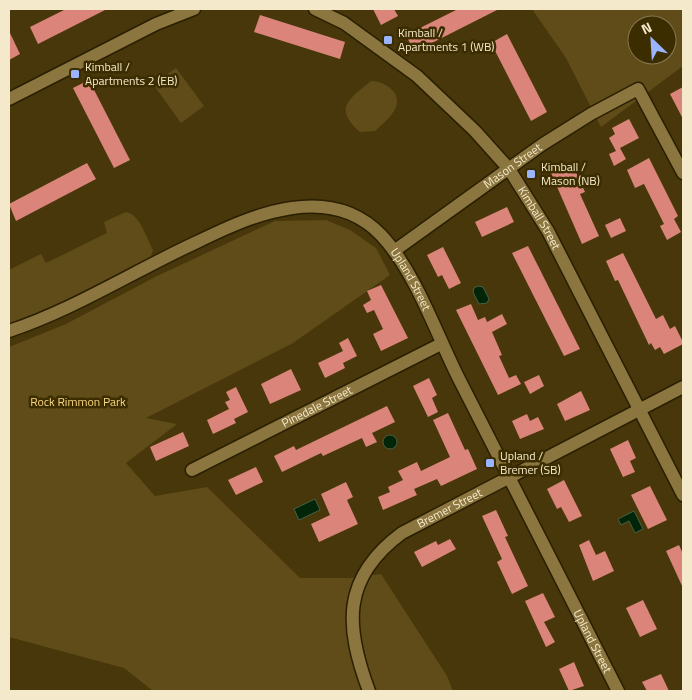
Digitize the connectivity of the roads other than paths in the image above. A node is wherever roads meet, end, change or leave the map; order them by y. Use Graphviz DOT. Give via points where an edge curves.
graph roads {
  1 [pos="194,9"];
  2 [pos="315,9"];
  3 [pos="9,99"];
  4 [pos="509,169"];
  5 [pos="683,173"];
  6 [pos="394,251"];
  7 [pos="9,332"];
  8 [pos="441,344"];
  9 [pos="683,387"];
  10 [pos="639,409"];
  11 [pos="192,470"];
  12 [pos="508,476"];
  13 [pos="683,495"];
  14 [pos="369,691"];
  15 [pos="618,691"];
  1 -- 3 [label="street" via="156,24"];
  2 -- 4 [label="street, Kimball Street" via="350,27 417,76 476,131"];
  4 -- 5 [label="street, Mason Street" via="583,119 638,89"];
  4 -- 6 [label="street, Mason Street"];
  4 -- 10 [label="street, Kimball Street" via="548,231"];
  6 -- 7 [label="street, Upland Street" via="368,224 340,209 308,206 285,210 233,225 57,313"];
  6 -- 8 [label="street, Upland Street" via="408,273"];
  8 -- 11 [label="street, Pinedale Street"];
  8 -- 12 [label="street, Upland Street"];
  9 -- 10 [label="street, Bremer Street"];
  10 -- 12 [label="street, Bremer Street"];
  10 -- 13 [label="street, Kimball Street"];
  12 -- 14 [label="street, Bremer Street" via="402,533 379,552 362,577 353,607 352,637"];
  12 -- 15 [label="street, Upland Street"];
}
